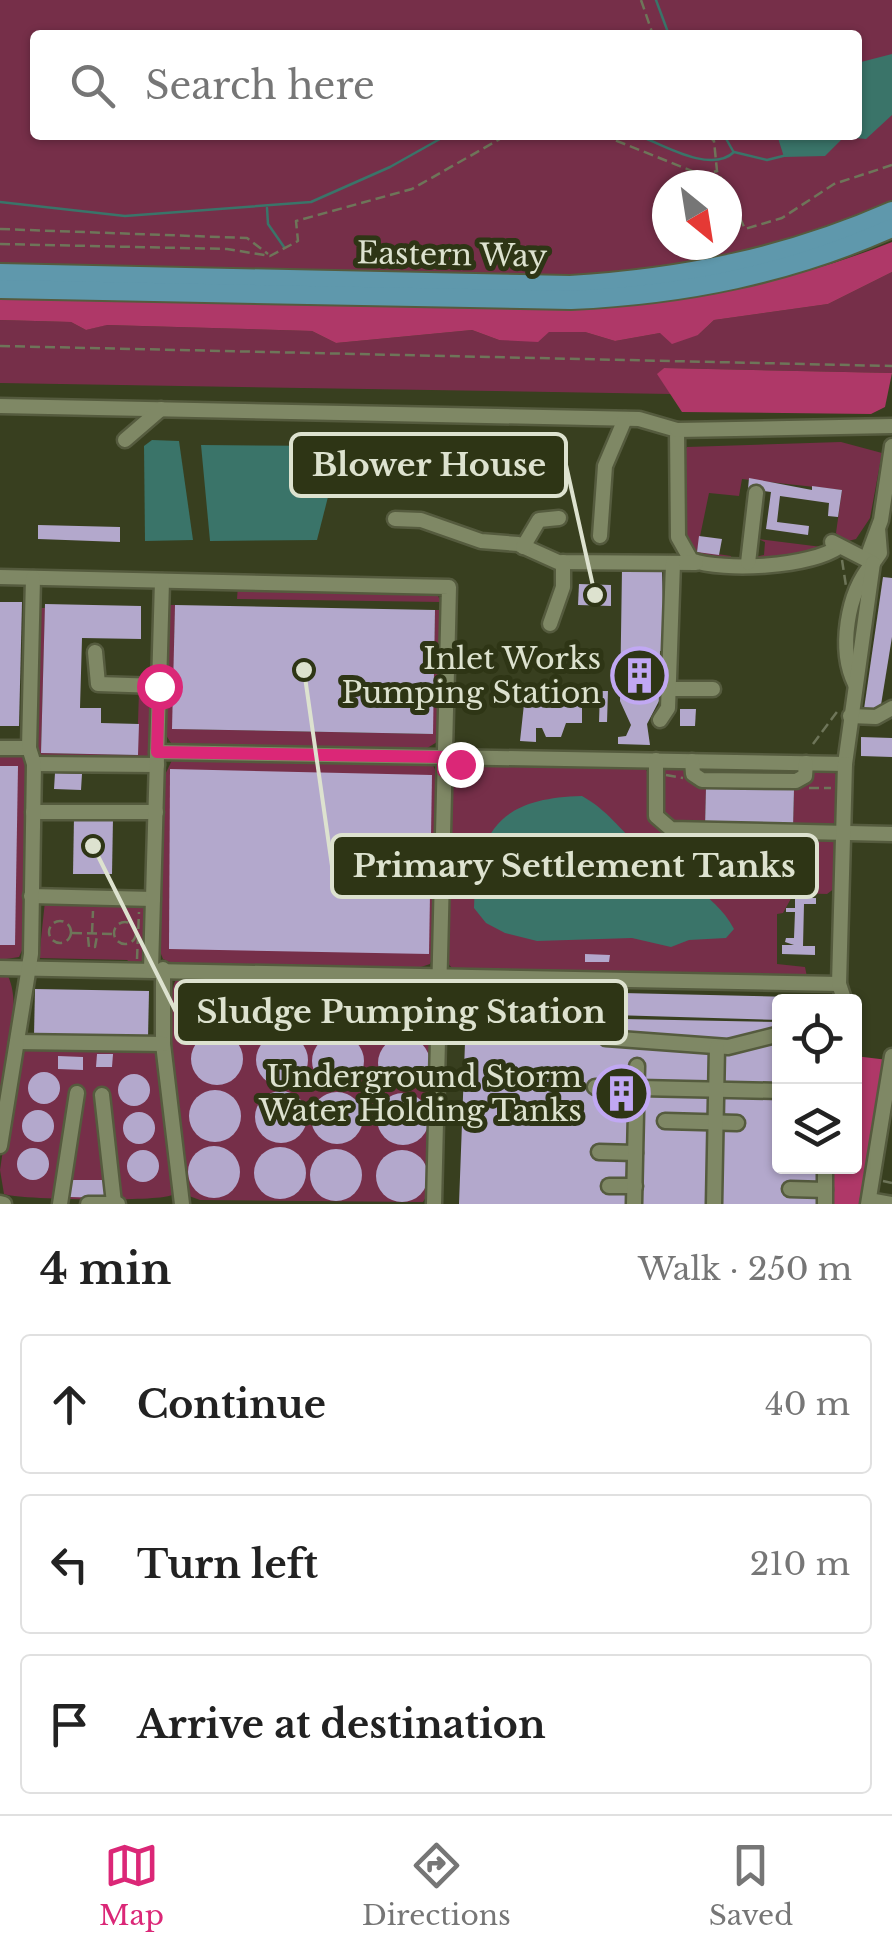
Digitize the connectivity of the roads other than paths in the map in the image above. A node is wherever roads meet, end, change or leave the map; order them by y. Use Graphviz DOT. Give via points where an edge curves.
graph roads {
  1 [pos="892,211"];
  2 [pos="892,228"];
  3 [pos="790,259"];
  4 [pos="0,273"];
  5 [pos="0,289"];
  6 [pos="488,291"];
  7 [pos="0,406"];
  8 [pos="161,409"];
  9 [pos="625,419"];
  10 [pos="892,426"];
  11 [pos="677,430"];
  12 [pos="125,440"];
  13 [pos="892,446"];
  14 [pos="756,492"];
  15 [pos="559,518"];
  16 [pos="395,519"];
  17 [pos="600,536"];
  18 [pos="523,546"];
  19 [pos="563,562"];
  20 [pos="673,563"];
  21 [pos="698,563"];
  22 [pos="748,563"];
  23 [pos="873,563"];
  24 [pos="0,577"];
  25 [pos="33,578"];
  26 [pos="162,580"];
  27 [pos="550,624"];
  28 [pos="94,652"];
  29 [pos="159,686"];
  30 [pos="714,688"];
  31 [pos="670,689"];
  32 [pos="892,708"];
  33 [pos="845,711"];
  34 [pos="660,720"];
  35 [pos="0,748"];
  36 [pos="28,748"];
  37 [pos="443,757"];
  38 [pos="157,758"];
  39 [pos="34,764"];
  40 [pos="845,764"];
  41 [pos="656,767"];
  42 [pos="33,812"];
  43 [pos="156,812"];
  44 [pos="844,834"];
  45 [pos="892,834"];
  46 [pos="31,896"];
  47 [pos="147,899"];
  48 [pos="0,968"];
  49 [pos="27,968"];
  50 [pos="150,969"];
  51 [pos="439,976"];
  52 [pos="839,984"];
  53 [pos="842,994"];
  54 [pos="772,1036"];
  55 [pos="606,1038"];
  56 [pos="17,1042"];
  57 [pos="163,1044"];
  58 [pos="718,1046"];
  59 [pos="892,1056"];
  60 [pos="638,1066"];
  61 [pos="595,1087"];
  62 [pos="637,1088"];
  63 [pos="716,1090"];
  64 [pos="772,1091"];
  65 [pos="77,1094"];
  66 [pos="102,1094"];
  67 [pos="665,1121"];
  68 [pos="716,1122"];
  69 [pos="737,1124"];
  70 [pos="0,1146"];
  71 [pos="599,1152"];
  72 [pos="636,1153"];
  73 [pos="609,1186"];
  74 [pos="635,1186"];
  75 [pos="798,1194"];
  76 [pos="825,1197"];
  77 [pos="868,1202"];
  78 [pos="60,1204"];
  79 [pos="88,1204"];
  80 [pos="116,1204"];
  81 [pos="182,1204"];
  82 [pos="434,1204"];
  83 [pos="634,1204"];
  84 [pos="714,1204"];
  85 [pos="892,1204"];
  1 -- 3 [label="main road, Eastern Way"];
  2 -- 3 [label="main road, Eastern Way"];
  3 -- 6 [label="main road, Eastern Way" via="730,282 639,297"];
  4 -- 6 [label="main road, Eastern Way"];
  5 -- 6 [label="main road, Eastern Way"];
  7 -- 8 [label="street"];
  8 -- 9 [label="street"];
  8 -- 12 [label="street"];
  9 -- 11 [label="street"];
  9 -- 17 [label="street" via="605,466"];
  10 -- 11 [label="street"];
  11 -- 21 [label="street" via="678,537"];
  13 -- 23 [label="street" via="880,553"];
  14 -- 22 [label="street"];
  15 -- 18 [label="street" via="539,520"];
  16 -- 18 [label="street"];
  18 -- 19 [label="street"];
  19 -- 20 [label="street"];
  19 -- 27 [label="street" via="563,587"];
  20 -- 21 [label="street"];
  20 -- 31 [label="street"];
  21 -- 22 [label="street"];
  22 -- 23 [label="street" via="806,564 835,544"];
  23 -- 33 [label="street"];
  24 -- 25 [label="street"];
  25 -- 26 [label="street"];
  25 -- 36 [label="street"];
  26 -- 29 [label="street"];
  26 -- 37 [label="street" via="449,586"];
  28 -- 29 [label="street" via="98,684"];
  29 -- 38 [label="street"];
  30 -- 31 [label="street"];
  31 -- 34 [label="street"];
  32 -- 33 [label="street" via="876,717"];
  33 -- 40 [label="street"];
  35 -- 36 [label="street"];
  36 -- 39 [label="street"];
  37 -- 38 [label="street"];
  37 -- 41 [label="street"];
  37 -- 51 [label="street"];
  38 -- 39 [label="street"];
  38 -- 43 [label="street"];
  39 -- 42 [label="street"];
  40 -- 41 [label="street" via="692,761"];
  40 -- 44 [label="street"];
  41 -- 44 [label="street" via="656,816 672,829"];
  42 -- 43 [label="street"];
  42 -- 46 [label="street"];
  43 -- 47 [label="street"];
  44 -- 45 [label="street"];
  44 -- 52 [label="street"];
  46 -- 47 [label="street"];
  46 -- 49 [label="street"];
  47 -- 50 [label="street"];
  48 -- 49 [label="street"];
  49 -- 50 [label="street"];
  49 -- 56 [label="street"];
  50 -- 51 [label="street"];
  50 -- 57 [label="street"];
  51 -- 52 [label="street"];
  51 -- 82 [label="street"];
  52 -- 53 [label="street"];
  54 -- 58 [label="street"];
  55 -- 58 [label="street"];
  56 -- 57 [label="street"];
  56 -- 70 [label="street"];
  57 -- 81 [label="street"];
  58 -- 63 [label="street"];
  59 -- 77 [label="street"];
  60 -- 62 [label="street"];
  61 -- 62 [label="street" via="614,1080"];
  62 -- 63 [label="street"];
  62 -- 72 [label="street"];
  63 -- 64 [label="street"];
  63 -- 68 [label="street"];
  65 -- 78 [label="street"];
  66 -- 80 [label="street"];
  67 -- 68 [label="street"];
  68 -- 69 [label="street"];
  68 -- 84 [label="street"];
  71 -- 72 [label="street"];
  72 -- 74 [label="street"];
  73 -- 74 [label="street"];
  74 -- 83 [label="street"];
  75 -- 76 [label="street"];
  77 -- 85 [label="street"];
  79 -- 80 [label="street"];
}
